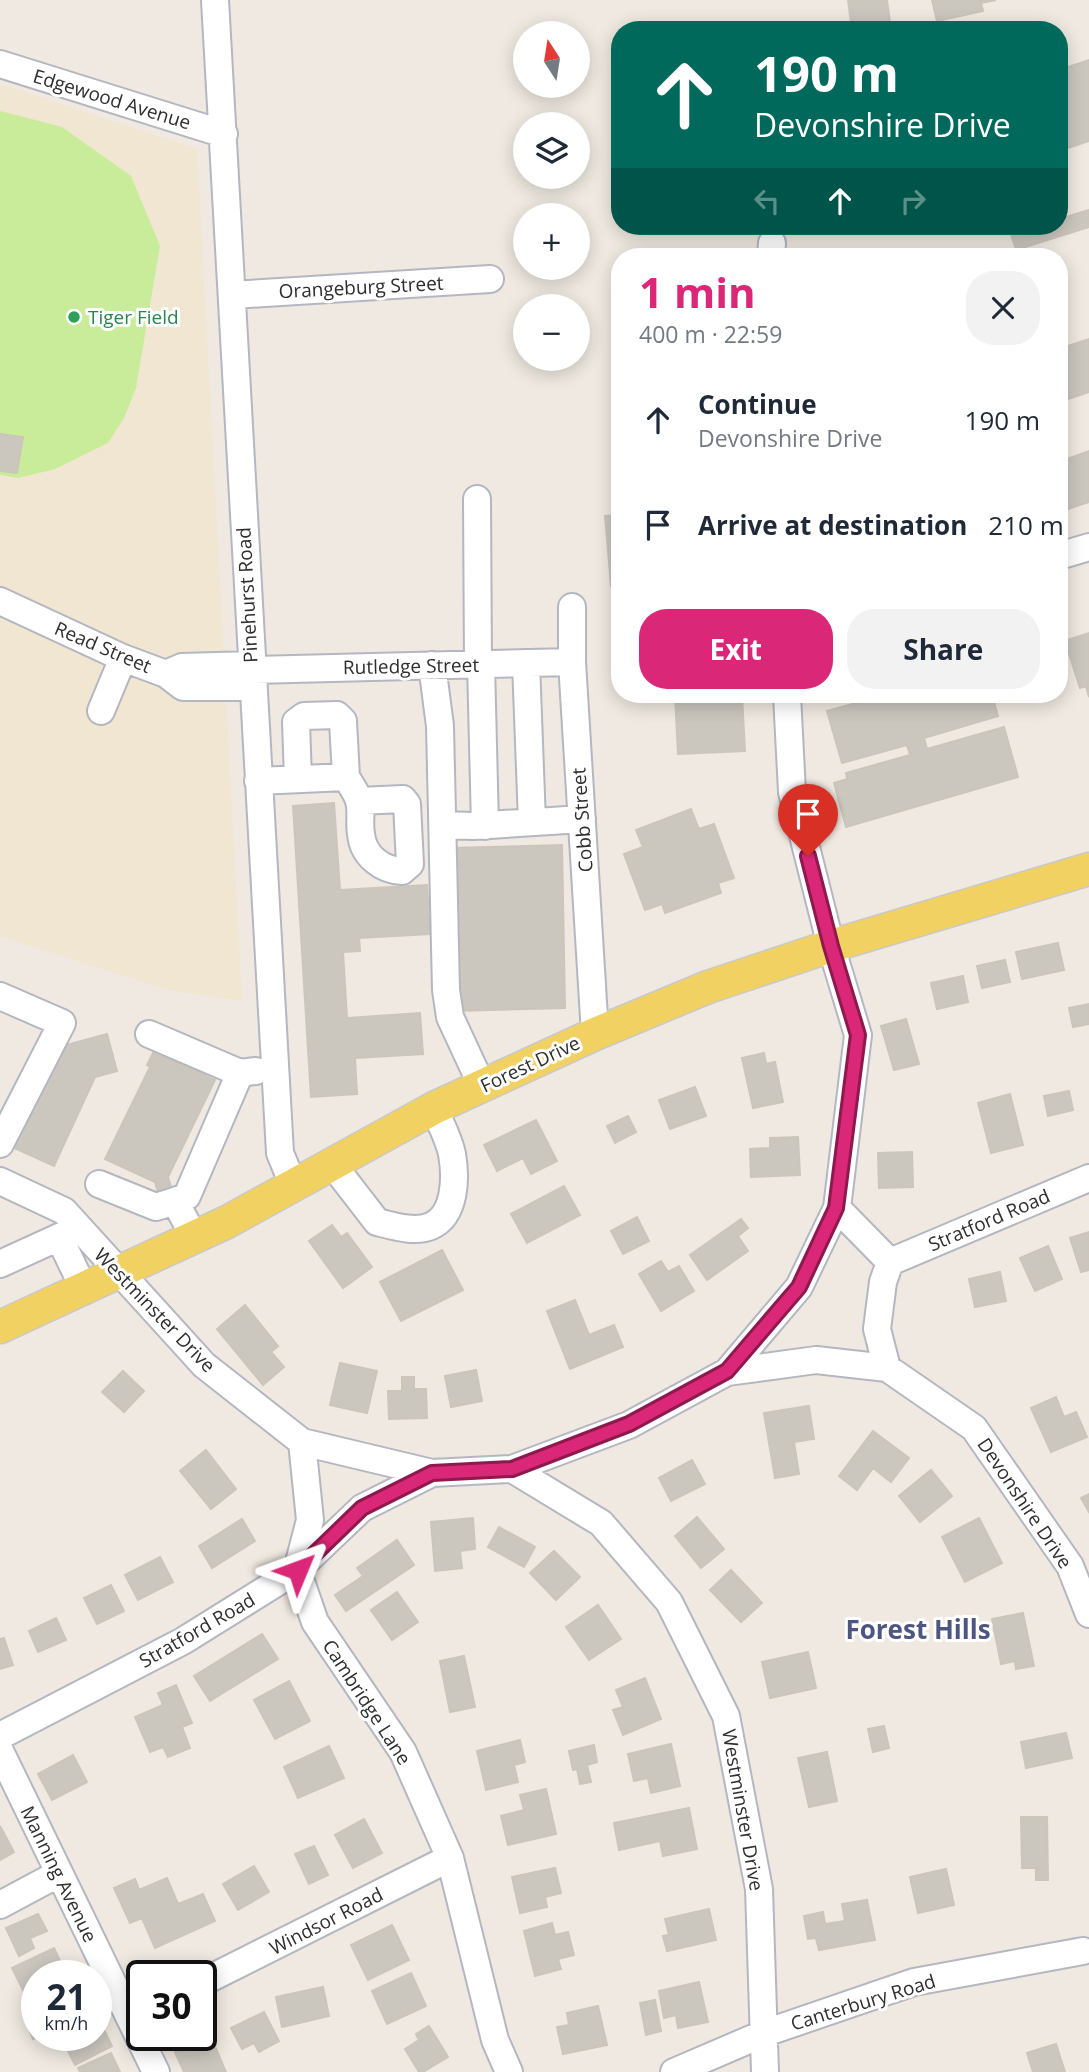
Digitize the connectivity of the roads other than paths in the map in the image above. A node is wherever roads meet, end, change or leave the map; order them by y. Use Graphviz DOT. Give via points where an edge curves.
graph roads {
  1 [pos="215,0"];
  2 [pos="0,64"];
  3 [pos="224,134"];
  4 [pos="490,279"];
  5 [pos="232,295"];
  6 [pos="477,499"];
  7 [pos="1089,547"];
  8 [pos="1068,553"];
  9 [pos="0,601"];
  10 [pos="572,607"];
  11 [pos="123,658"];
  12 [pos="572,662"];
  13 [pos="526,663"];
  14 [pos="480,664"];
  15 [pos="432,665"];
  16 [pos="251,674"];
  17 [pos="787,703"];
  18 [pos="101,710"];
  19 [pos="346,777"];
  20 [pos="298,779"];
  21 [pos="258,781"];
  22 [pos="359,801"];
  23 [pos="582,819"];
  24 [pos="532,822"];
  25 [pos="443,825"];
  26 [pos="485,826"];
  27 [pos="1089,869"];
  28 [pos="831,946"];
  29 [pos="0,996"];
  30 [pos="149,1034"];
  31 [pos="595,1034"];
  32 [pos="275,1069"];
  33 [pos="240,1073"];
  34 [pos="482,1086"];
  35 [pos="434,1108"];
  36 [pos="0,1144"];
  37 [pos="333,1165"];
  38 [pos="1089,1178"];
  39 [pos="0,1181"];
  40 [pos="99,1184"];
  41 [pos="295,1187"];
  42 [pos="175,1201"];
  43 [pos="836,1208"];
  44 [pos="69,1233"];
  45 [pos="194,1237"];
  46 [pos="890,1262"];
  47 [pos="0,1264"];
  48 [pos="118,1273"];
  49 [pos="84,1289"];
  50 [pos="0,1326"];
  51 [pos="887,1368"];
  52 [pos="727,1371"];
  53 [pos="302,1442"];
  54 [pos="512,1469"];
  55 [pos="432,1473"];
  56 [pos="298,1570"];
  57 [pos="1089,1615"];
  58 [pos="0,1735"];
  59 [pos="0,1751"];
  60 [pos="450,1858"];
  61 [pos="58,1874"];
  62 [pos="0,1905"];
  63 [pos="1087,1952"];
  64 [pos="217,1975"];
  65 [pos="126,1998"];
  66 [pos="765,2033"];
  67 [pos="495,2040"];
  68 [pos="148,2051"];
  69 [pos="156,2072"];
  70 [pos="491,2072"];
  71 [pos="509,2072"];
  72 [pos="674,2072"];
  73 [pos="765,2072"];
  1 -- 3 [label="street, Pinehurst Road"];
  2 -- 3 [label="street, Edgewood Avenue"];
  3 -- 5 [label="street, Pinehurst Road"];
  4 -- 5 [label="street, Orangeburg Street"];
  5 -- 16 [label="street, Pinehurst Road"];
  6 -- 14 [label="street"];
  7 -- 8 [label="street"];
  9 -- 11 [label="street, Read Street"];
  10 -- 12 [label="street, Cobb Street"];
  11 -- 16 [label="street, Read Street" via="166,674 183,687"];
  11 -- 18 [label="street"];
  12 -- 13 [label="street, Rutledge Street"];
  12 -- 23 [label="street, Cobb Street"];
  13 -- 14 [label="street, Rutledge Street"];
  13 -- 24 [label="street"];
  14 -- 15 [label="street, Rutledge Street"];
  14 -- 26 [label="street"];
  15 -- 16 [label="street, Rutledge Street"];
  15 -- 25 [label="street" via="440,726"];
  16 -- 21 [label="street, Pinehurst Road"];
  17 -- 28 [label="street" via="792,792"];
  19 -- 20 [label="street"];
  19 -- 20 [label="street" via="343,721 337,715 304,716 296,722"];
  19 -- 22 [label="street"];
  20 -- 21 [label="street"];
  21 -- 32 [label="street, Pinehurst Road"];
  22 -- 22 [label="street" via="403,799 407,804 401,867 380,866 369,854 362,854"];
  23 -- 24 [label="street"];
  23 -- 31 [label="street, Cobb Street"];
  24 -- 26 [label="street"];
  25 -- 26 [label="street"];
  25 -- 34 [label="street" via="450,1017"];
  27 -- 28 [label="main road, Forest Drive"];
  28 -- 31 [label="main road, Forest Drive" via="708,987"];
  28 -- 43 [label="street" via="858,1035"];
  29 -- 36 [label="street" via="62,1023"];
  30 -- 33 [label="street"];
  31 -- 34 [label="main road, Forest Drive"];
  32 -- 33 [label="street"];
  32 -- 41 [label="street, Pinehurst Road" via="280,1153"];
  33 -- 42 [label="street" via="187,1196"];
  34 -- 35 [label="main road, Forest Drive"];
  35 -- 37 [label="main road, Forest Drive"];
  35 -- 37 [label="street" via="452,1153 453,1191 447,1214 430,1226 405,1228 377,1222"];
  37 -- 41 [label="main road, Forest Drive"];
  38 -- 46 [label="street, Stratford Road"];
  39 -- 44 [label="street, Westminster Drive" via="64,1212"];
  40 -- 42 [label="street" via="156,1207"];
  41 -- 45 [label="main road, Forest Drive"];
  42 -- 45 [label="street"];
  43 -- 46 [label="street"];
  43 -- 52 [label="street" via="799,1287"];
  44 -- 47 [label="street"];
  44 -- 48 [label="street, Westminster Drive"];
  44 -- 49 [label="street"];
  45 -- 48 [label="main road, Forest Drive"];
  46 -- 51 [label="street" via="877,1329"];
  48 -- 49 [label="main road, Forest Drive"];
  48 -- 53 [label="street, Westminster Drive" via="204,1365"];
  49 -- 50 [label="main road, Forest Drive"];
  51 -- 52 [label="street" via="816,1360"];
  51 -- 57 [label="street, Devonshire Drive" via="974,1428 1070,1566"];
  52 -- 54 [label="street, Stratford Road" via="629,1424"];
  53 -- 55 [label="street, Westminster Drive"];
  53 -- 56 [label="street" via="310,1520"];
  54 -- 55 [label="street, Stratford Road"];
  54 -- 66 [label="street, Westminster Drive" via="601,1523 668,1602 726,1716 759,1889"];
  55 -- 56 [label="street, Stratford Road" via="362,1508"];
  56 -- 58 [label="street, Stratford Road" via="183,1641"];
  56 -- 60 [label="street, Cambridge Lane" via="315,1622 403,1752"];
  59 -- 61 [label="street, Manning Avenue"];
  60 -- 64 [label="street, Windsor Road"];
  60 -- 67 [label="street, Cambridge Lane"];
  61 -- 62 [label="street"];
  61 -- 65 [label="street, Manning Avenue"];
  63 -- 66 [label="street, Canterbury Road" via="914,1982"];
  66 -- 72 [label="street, Canterbury Road"];
  66 -- 73 [label="street, Westminster Drive"];
  67 -- 70 [label="street, Cambridge Lane"];
  67 -- 71 [label="street, Cambridge Lane"];
  68 -- 69 [label="street, Manning Avenue"];
}
